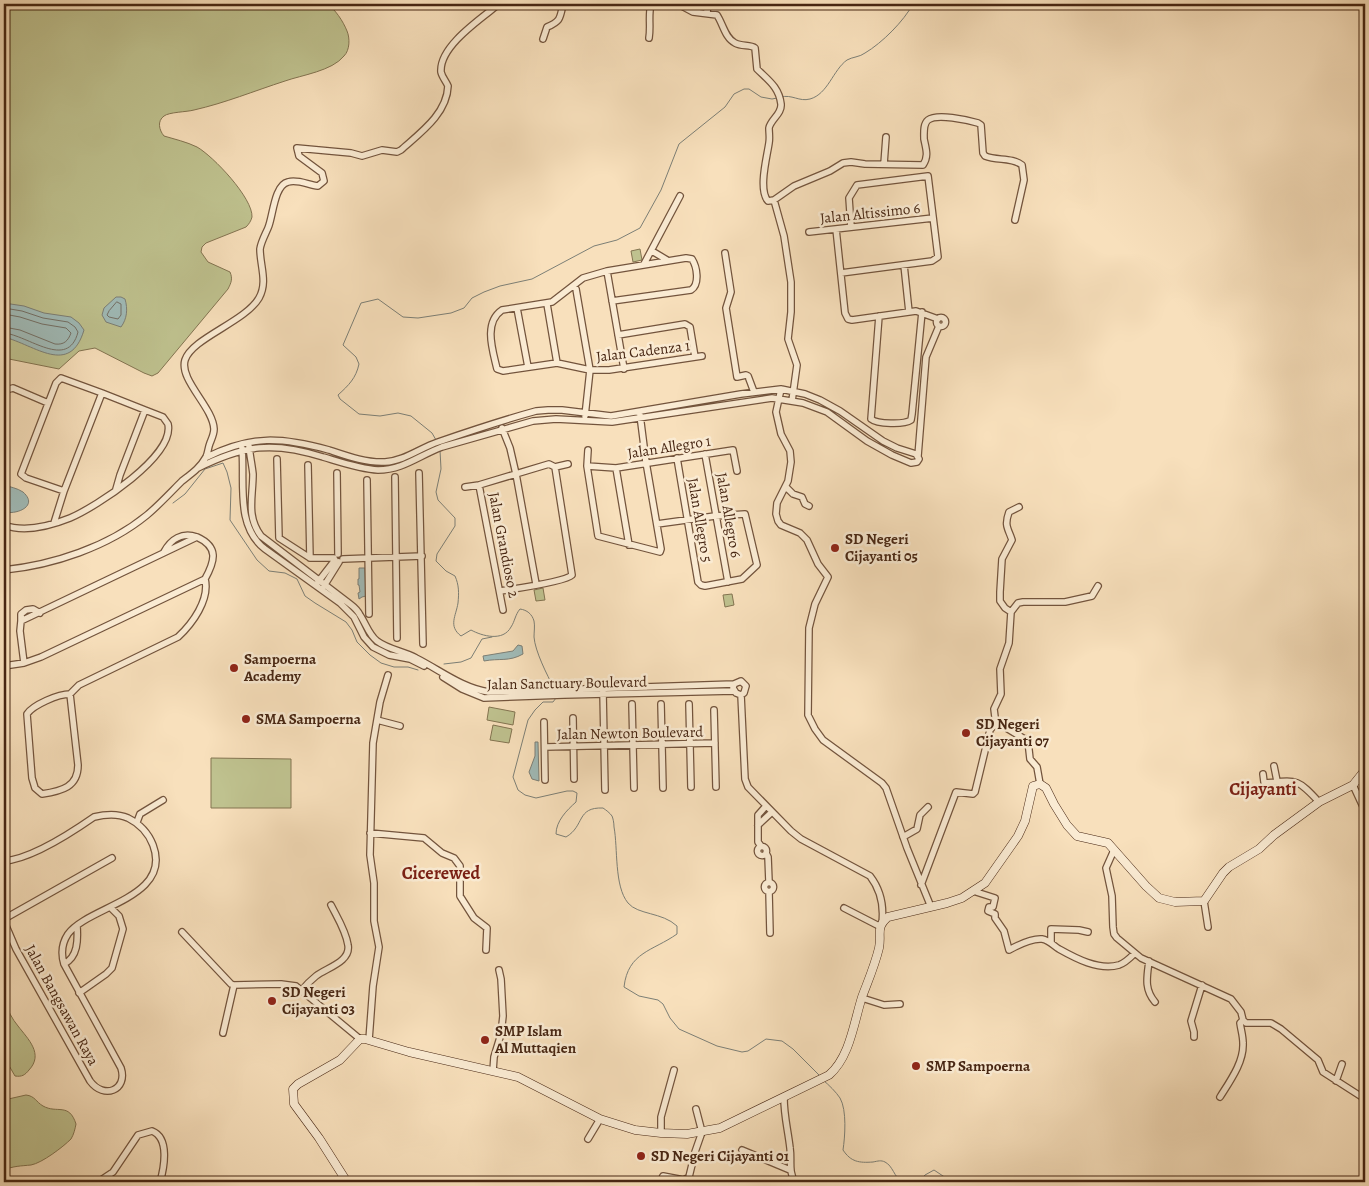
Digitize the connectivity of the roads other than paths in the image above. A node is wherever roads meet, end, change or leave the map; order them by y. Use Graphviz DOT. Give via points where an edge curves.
graph roads {
  1 [pos="500,4"];
  2 [pos="563,4"];
  3 [pos="652,4"];
  4 [pos="678,4"];
  5 [pos="708,4"];
  6 [pos="707,13"];
  7 [pos="649,38"];
  8 [pos="543,39"];
  9 [pos="886,137"];
  10 [pos="884,164"];
  11 [pos="680,196"];
  12 [pos="774,200"];
  13 [pos="933,218"];
  14 [pos="1015,220"];
  15 [pos="851,227"];
  16 [pos="836,229"];
  17 [pos="809,232"];
  18 [pos="652,251"];
  19 [pos="725,253"];
  20 [pos="668,260"];
  21 [pos="644,264"];
  22 [pos="904,265"];
  23 [pos="607,271"];
  24 [pos="841,273"];
  25 [pos="573,286"];
  26 [pos="612,301"];
  27 [pos="547,304"];
  28 [pos="517,308"];
  29 [pos="909,312"];
  30 [pos="922,312"];
  31 [pos="879,316"];
  32 [pos="618,335"];
  33 [pos="702,356"];
  34 [pos="695,358"];
  35 [pos="557,363"];
  36 [pos="528,367"];
  37 [pos="624,368"];
  38 [pos="590,370"];
  39 [pos="781,390"];
  40 [pos="754,392"];
  41 [pos="793,392"];
  42 [pos="102,393"];
  43 [pos="4,395"];
  44 [pos="779,398"];
  45 [pos="792,401"];
  46 [pos="48,403"];
  47 [pos="145,410"];
  48 [pos="586,412"];
  49 [pos="640,415"];
  50 [pos="585,420"];
  51 [pos="500,422"];
  52 [pos="504,430"];
  53 [pos="249,442"];
  54 [pos="440,444"];
  55 [pos="242,447"];
  56 [pos="249,449"];
  57 [pos="428,449"];
  58 [pos="588,450"];
  59 [pos="705,454"];
  60 [pos="918,456"];
  61 [pos="206,457"];
  62 [pos="677,458"];
  63 [pos="278,459"];
  64 [pos="243,461"];
  65 [pos="251,461"];
  66 [pos="646,462"];
  67 [pos="568,464"];
  68 [pos="308,465"];
  69 [pos="587,466"];
  70 [pos="555,467"];
  71 [pos="198,468"];
  72 [pos="616,468"];
  73 [pos="737,471"];
  74 [pos="337,473"];
  75 [pos="420,473"];
  76 [pos="516,474"];
  77 [pos="395,477"];
  78 [pos="367,480"];
  79 [pos="479,485"];
  80 [pos="465,487"];
  81 [pos="786,487"];
  82 [pos="251,488"];
  83 [pos="116,489"];
  84 [pos="244,489"];
  85 [pos="64,491"];
  86 [pos="809,506"];
  87 [pos="1019,508"];
  88 [pos="716,516"];
  89 [pos="687,519"];
  90 [pos="54,523"];
  91 [pos="657,524"];
  92 [pos="4,525"];
  93 [pos="629,545"];
  94 [pos="422,556"];
  95 [pos="396,557"];
  96 [pos="310,558"];
  97 [pos="338,558"];
  98 [pos="368,558"];
  99 [pos="4,570"];
  100 [pos="205,579"];
  101 [pos="728,582"];
  102 [pos="536,584"];
  103 [pos="320,585"];
  104 [pos="1098,586"];
  105 [pos="500,591"];
  106 [pos="503,610"];
  107 [pos="1011,612"];
  108 [pos="369,614"];
  109 [pos="398,638"];
  110 [pos="423,644"];
  111 [pos="24,663"];
  112 [pos="4,666"];
  113 [pos="388,674"];
  114 [pos="734,684"];
  115 [pos="603,692"];
  116 [pos="734,692"];
  117 [pos="70,694"];
  118 [pos="741,695"];
  119 [pos="632,704"];
  120 [pos="661,704"];
  121 [pos="689,704"];
  122 [pos="714,710"];
  123 [pos="573,718"];
  124 [pos="377,720"];
  125 [pos="544,722"];
  126 [pos="996,724"];
  127 [pos="400,726"];
  128 [pos="715,743"];
  129 [pos="690,744"];
  130 [pos="633,745"];
  131 [pos="662,745"];
  132 [pos="604,746"];
  133 [pos="545,747"];
  134 [pos="573,747"];
  135 [pos="1274,766"];
  136 [pos="1365,770"];
  137 [pos="1263,774"];
  138 [pos="574,779"];
  139 [pos="545,780"];
  140 [pos="1277,781"];
  141 [pos="1040,784"];
  142 [pos="1353,785"];
  143 [pos="691,787"];
  144 [pos="716,787"];
  145 [pos="634,788"];
  146 [pos="663,788"];
  147 [pos="605,790"];
  148 [pos="163,800"];
  149 [pos="1319,802"];
  150 [pos="766,806"];
  151 [pos="928,808"];
  152 [pos="1365,811"];
  153 [pos="772,812"];
  154 [pos="137,822"];
  155 [pos="758,825"];
  156 [pos="370,833"];
  157 [pos="903,838"];
  158 [pos="1114,850"];
  159 [pos="112,858"];
  160 [pos="4,861"];
  161 [pos="921,885"];
  162 [pos="973,891"];
  163 [pos="1204,901"];
  164 [pos="331,905"];
  165 [pos="931,907"];
  166 [pos="111,908"];
  167 [pos="844,908"];
  168 [pos="4,920"];
  169 [pos="880,924"];
  170 [pos="77,926"];
  171 [pos="1208,927"];
  172 [pos="182,932"];
  173 [pos="1088,932"];
  174 [pos="770,933"];
  175 [pos="1050,943"];
  176 [pos="486,950"];
  177 [pos="1134,954"];
  178 [pos="1149,961"];
  179 [pos="64,964"];
  180 [pos="499,970"];
  181 [pos="234,985"];
  182 [pos="1202,985"];
  183 [pos="302,990"];
  184 [pos="79,993"];
  185 [pos="862,998"];
  186 [pos="1155,1002"];
  187 [pos="900,1004"];
  188 [pos="1243,1020"];
  189 [pos="223,1033"];
  190 [pos="1194,1037"];
  191 [pos="360,1039"];
  192 [pos="369,1040"];
  193 [pos="1342,1064"];
  194 [pos="674,1070"];
  195 [pos="493,1071"];
  196 [pos="1336,1081"];
  197 [pos="1220,1097"];
  198 [pos="784,1098"];
  199 [pos="1365,1099"];
  200 [pos="696,1110"];
  201 [pos="600,1119"];
  202 [pos="702,1132"];
  203 [pos="661,1134"];
  204 [pos="588,1140"];
  205 [pos="742,1150"];
  206 [pos="790,1170"];
  207 [pos="98,1182"];
  208 [pos="160,1182"];
  209 [pos="347,1182"];
  210 [pos="660,1182"];
  211 [pos="796,1182"];
  1 -- 61 [label="street" via="464,32 450,50 441,73 448,86 444,106 401,150 382,150 362,156 297,148 298,156 322,173 324,181 318,186 296,181 282,184 261,245 261,294 241,316 202,342 185,360 187,375 214,428"];
  2 -- 8 [label="street" via="560,19 546,28"];
  3 -- 7 [label="street" via="648,15 651,24"];
  4 -- 6 [label="street" via="690,11"];
  5 -- 6 [label="street"];
  6 -- 12 [label="street" via="717,15 735,43 754,47 757,69 778,92 780,111 769,126 764,176 765,196 768,201"];
  9 -- 10 [label="street"];
  10 -- 12 [label="street" via="843,163 794,186"];
  10 -- 14 [label="street" via="923,165 927,158 924,129 929,120 942,117 978,123 985,156 1022,165 1024,180"];
  11 -- 18 [label="street"];
  12 -- 41 [label="street" via="791,282 788,339 797,365"];
  13 -- 15 [label="street, Jalan Altissimo 6"];
  13 -- 15 [label="street" via="928,176 859,184 848,201"];
  13 -- 22 [label="street" via="938,257"];
  15 -- 16 [label="street, Jalan Altissimo 6"];
  16 -- 17 [label="street, Jalan Altissimo 6"];
  16 -- 24 [label="street"];
  18 -- 20 [label="street"];
  18 -- 21 [label="street"];
  19 -- 40 [label="street" via="731,292 726,308 737,377 748,376"];
  20 -- 21 [label="street"];
  20 -- 26 [label="street" via="692,259 696,287"];
  21 -- 23 [label="street"];
  22 -- 24 [label="street"];
  22 -- 29 [label="street"];
  23 -- 25 [label="street" via="583,278"];
  23 -- 26 [label="street"];
  24 -- 31 [label="street" via="845,313 849,319"];
  25 -- 27 [label="street"];
  25 -- 38 [label="street"];
  26 -- 32 [label="street"];
  27 -- 28 [label="street"];
  27 -- 35 [label="street"];
  28 -- 36 [label="street"];
  28 -- 36 [label="street, Jalan Cadenza 1" via="499,312 490,332 499,371"];
  29 -- 30 [label="street"];
  29 -- 31 [label="street"];
  30 -- 31 [label="street" via="911,420 905,423 870,419"];
  30 -- 60 [label="street" via="943,318 945,323 939,326 926,357"];
  32 -- 34 [label="street" via="687,325"];
  32 -- 37 [label="street"];
  33 -- 34 [label="street, Jalan Cadenza 1"];
  34 -- 37 [label="street, Jalan Cadenza 1"];
  35 -- 36 [label="street, Jalan Cadenza 1"];
  35 -- 38 [label="street, Jalan Cadenza 1"];
  37 -- 38 [label="street, Jalan Cadenza 1"];
  38 -- 48 [label="street"];
  39 -- 40 [label="street"];
  39 -- 41 [label="street"];
  39 -- 44 [label="street"];
  40 -- 49 [label="street"];
  41 -- 45 [label="street"];
  41 -- 60 [label="street" via="831,405 883,441"];
  42 -- 46 [label="street" via="61,378"];
  42 -- 47 [label="street"];
  42 -- 85 [label="street"];
  43 -- 46 [label="street" via="6,390 13,388"];
  44 -- 45 [label="street"];
  44 -- 49 [label="street"];
  44 -- 81 [label="street" via="778,424 791,456"];
  45 -- 60 [label="street" via="826,412 908,463 917,462"];
  46 -- 85 [label="street" via="21,474"];
  47 -- 83 [label="street"];
  47 -- 83 [label="street" via="163,417 168,436 147,465"];
  48 -- 49 [label="street" via="611,416"];
  48 -- 50 [label="street"];
  48 -- 51 [label="street" via="536,411"];
  49 -- 50 [label="street" via="612,422"];
  49 -- 66 [label="street"];
  50 -- 52 [label="street" via="544,420"];
  51 -- 52 [label="street"];
  51 -- 54 [label="street"];
  52 -- 54 [label="street"];
  52 -- 76 [label="street"];
  53 -- 55 [label="street"];
  53 -- 56 [label="street, Jalan Sanctuary Boulevard"];
  53 -- 57 [label="street" via="280,440 384,462"];
  54 -- 57 [label="street"];
  55 -- 56 [label="street"];
  55 -- 61 [label="street"];
  55 -- 64 [label="street, Jalan Sanctuary Boulevard"];
  55 -- 71 [label="street"];
  56 -- 57 [label="street" via="283,447 378,470 400,467"];
  56 -- 65 [label="street, Jalan Sanctuary Boulevard"];
  58 -- 69 [label="street"];
  59 -- 62 [label="street, Jalan Allegro 1"];
  59 -- 73 [label="street, Jalan Allegro 1" via="733,450"];
  59 -- 88 [label="street, Jalan Allegro 6"];
  61 -- 71 [label="street"];
  62 -- 66 [label="street, Jalan Allegro 1"];
  62 -- 89 [label="street, Jalan Allegro 5"];
  63 -- 96 [label="street" via="279,538"];
  64 -- 65 [label="street"];
  64 -- 84 [label="street, Jalan Sanctuary Boulevard"];
  65 -- 82 [label="street, Jalan Sanctuary Boulevard"];
  66 -- 72 [label="street, Jalan Allegro 1"];
  66 -- 91 [label="street"];
  67 -- 70 [label="street"];
  68 -- 96 [label="street"];
  69 -- 72 [label="street, Jalan Allegro 1"];
  69 -- 93 [label="street" via="598,536"];
  70 -- 76 [label="street" via="549,464"];
  70 -- 102 [label="street" via="572,575"];
  71 -- 99 [label="street" via="146,516 114,536 54,560"];
  72 -- 93 [label="street"];
  74 -- 97 [label="street"];
  75 -- 94 [label="street"];
  76 -- 79 [label="street"];
  76 -- 102 [label="street"];
  77 -- 95 [label="street"];
  78 -- 98 [label="street"];
  79 -- 80 [label="street"];
  79 -- 105 [label="street, Jalan Grandioso 2"];
  81 -- 86 [label="street"];
  81 -- 157 [label="street" via="776,508 778,521 807,540 828,577 815,604 809,628 808,715 823,740 882,783 889,793"];
  82 -- 84 [label="street"];
  82 -- 103 [label="street, Jalan Sanctuary Boulevard" via="251,517 256,530"];
  83 -- 90 [label="street" via="92,507"];
  84 -- 103 [label="street, Jalan Sanctuary Boulevard" via="246,521 255,539"];
  85 -- 90 [label="street"];
  87 -- 107 [label="street" via="1009,512 1006,526 1012,540 1002,559 1000,600"];
  88 -- 89 [label="street"];
  88 -- 101 [label="street, Jalan Allegro 6"];
  88 -- 101 [label="street" via="745,514 756,565 742,579"];
  89 -- 91 [label="street"];
  89 -- 101 [label="street, Jalan Allegro 5" via="698,582 701,586"];
  90 -- 92 [label="street" via="26,529"];
  91 -- 93 [label="street" via="660,552"];
  94 -- 95 [label="street"];
  94 -- 110 [label="street"];
  95 -- 98 [label="street"];
  95 -- 109 [label="street"];
  96 -- 97 [label="street"];
  97 -- 98 [label="street"];
  97 -- 103 [label="street"];
  98 -- 108 [label="street"];
  100 -- 111 [label="street"];
  100 -- 111 [label="street" via="213,564 213,554 210,546 197,537 21,621"];
  100 -- 117 [label="street" via="201,603 178,637 79,686"];
  102 -- 105 [label="street"];
  103 -- 115 [label="street, Jalan Sanctuary Boulevard" via="350,613 373,647 388,655 410,659 476,696"];
  104 -- 107 [label="street" via="1092,596 1065,602 1023,602"];
  105 -- 106 [label="street, Jalan Grandioso 2"];
  107 -- 126 [label="street" via="1009,643 1000,669 1001,694 994,709"];
  111 -- 112 [label="street"];
  113 -- 124 [label="street"];
  114 -- 115 [label="street, Jalan Sanctuary Boulevard"];
  114 -- 116 [label="street"];
  114 -- 118 [label="street" via="744,683 746,690"];
  115 -- 116 [label="street, Jalan Sanctuary Boulevard"];
  115 -- 132 [label="street"];
  116 -- 118 [label="street"];
  117 -- 117 [label="street" via="77,776 69,786 42,794 35,788 32,778 27,714 50,699"];
  118 -- 150 [label="street" via="744,779"];
  119 -- 130 [label="street"];
  120 -- 131 [label="street"];
  121 -- 129 [label="street"];
  122 -- 128 [label="street"];
  123 -- 134 [label="street"];
  124 -- 127 [label="street"];
  124 -- 156 [label="street" via="373,743"];
  125 -- 133 [label="street"];
  126 -- 141 [label="street" via="1028,741 1030,759 1037,768"];
  126 -- 161 [label="street" via="990,730 974,794 956,792"];
  128 -- 129 [label="street, Jalan Newton Boulevard"];
  128 -- 144 [label="street"];
  129 -- 131 [label="street, Jalan Newton Boulevard"];
  129 -- 143 [label="street"];
  130 -- 131 [label="street, Jalan Newton Boulevard"];
  130 -- 132 [label="street, Jalan Newton Boulevard"];
  130 -- 145 [label="street"];
  131 -- 146 [label="street"];
  132 -- 134 [label="street, Jalan Newton Boulevard"];
  132 -- 147 [label="street"];
  133 -- 134 [label="street, Jalan Newton Boulevard"];
  133 -- 139 [label="street"];
  134 -- 138 [label="street"];
  135 -- 140 [label="street"];
  136 -- 142 [label="main road"];
  137 -- 140 [label="street" via="1265,783"];
  140 -- 149 [label="street" via="1302,784"];
  141 -- 158 [label="main road" via="1046,788 1062,818 1077,836 1108,843"];
  141 -- 162 [label="main road" via="1033,786 1025,822 1018,836 985,883"];
  142 -- 149 [label="main road"];
  142 -- 152 [label="street"];
  148 -- 154 [label="street" via="140,814"];
  149 -- 163 [label="main road" via="1223,873"];
  150 -- 153 [label="street"];
  150 -- 155 [label="street" via="758,815"];
  151 -- 157 [label="street" via="920,815 917,829"];
  153 -- 155 [label="street"];
  153 -- 169 [label="street" via="801,839 870,876 878,886 883,912"];
  154 -- 160 [label="street" via="122,815 94,817 31,854"];
  154 -- 166 [label="street" via="149,835 156,852 155,869 147,883"];
  155 -- 174 [label="street" via="761,846 757,853 762,856 766,853 768,857 768,882 773,887 769,892"];
  156 -- 176 [label="street" via="424,838 456,860 460,866 460,894 473,916 487,929"];
  156 -- 192 [label="street" via="374,921 379,948"];
  157 -- 161 [label="street"];
  158 -- 163 [label="main road" via="1159,898 1175,902"];
  158 -- 177 [label="street" via="1106,868 1112,896 1114,934"];
  159 -- 168 [label="street"];
  161 -- 165 [label="street"];
  162 -- 165 [label="main road" via="962,898"];
  162 -- 175 [label="street" via="996,898 988,911 995,914 1009,950 1040,939"];
  163 -- 171 [label="street"];
  164 -- 183 [label="street" via="349,947 347,953 340,962 315,977"];
  165 -- 169 [label="main road" via="888,917"];
  166 -- 170 [label="street"];
  166 -- 184 [label="street" via="119,916 123,928 112,968"];
  167 -- 169 [label="street"];
  168 -- 184 [label="street, Jalan Bangsawan Raya" via="16,949 86,1073 97,1088 109,1091 119,1086 122,1073"];
  169 -- 185 [label="main road" via="879,947"];
  170 -- 179 [label="street" via="68,934 64,944"];
  170 -- 179 [label="street" via="76,949 72,959"];
  172 -- 181 [label="street"];
  173 -- 175 [label="street" via="1051,929"];
  175 -- 177 [label="street" via="1086,961 1103,965 1118,965"];
  177 -- 178 [label="street"];
  178 -- 182 [label="street"];
  178 -- 186 [label="street" via="1148,991"];
  179 -- 184 [label="street"];
  180 -- 195 [label="street" via="503,1016"];
  181 -- 183 [label="street" via="281,984"];
  181 -- 189 [label="street"];
  182 -- 188 [label="street" via="1236,1003"];
  182 -- 190 [label="street" via="1191,1021"];
  183 -- 191 [label="street"];
  185 -- 187 [label="street" via="884,1005"];
  185 -- 198 [label="main road" via="837,1068"];
  188 -- 196 [label="street" via="1251,1024 1271,1023 1318,1060 1323,1072"];
  188 -- 197 [label="street" via="1240,1023 1244,1044 1242,1055"];
  191 -- 192 [label="main road"];
  191 -- 209 [label="main road" via="340,1060 298,1084 292,1096 294,1104"];
  192 -- 195 [label="main road"];
  193 -- 196 [label="street"];
  194 -- 203 [label="street" via="661,1117"];
  195 -- 201 [label="main road" via="532,1083"];
  196 -- 199 [label="street"];
  198 -- 202 [label="main road" via="728,1125"];
  198 -- 206 [label="street"];
  200 -- 202 [label="street"];
  201 -- 203 [label="main road"];
  201 -- 204 [label="street"];
  202 -- 203 [label="main road"];
  202 -- 210 [label="street" via="689,1177 680,1180 663,1176"];
  205 -- 206 [label="street"];
  206 -- 211 [label="street"];
  207 -- 208 [label="street" via="113,1172 134,1138 152,1131 163,1146"];
}
